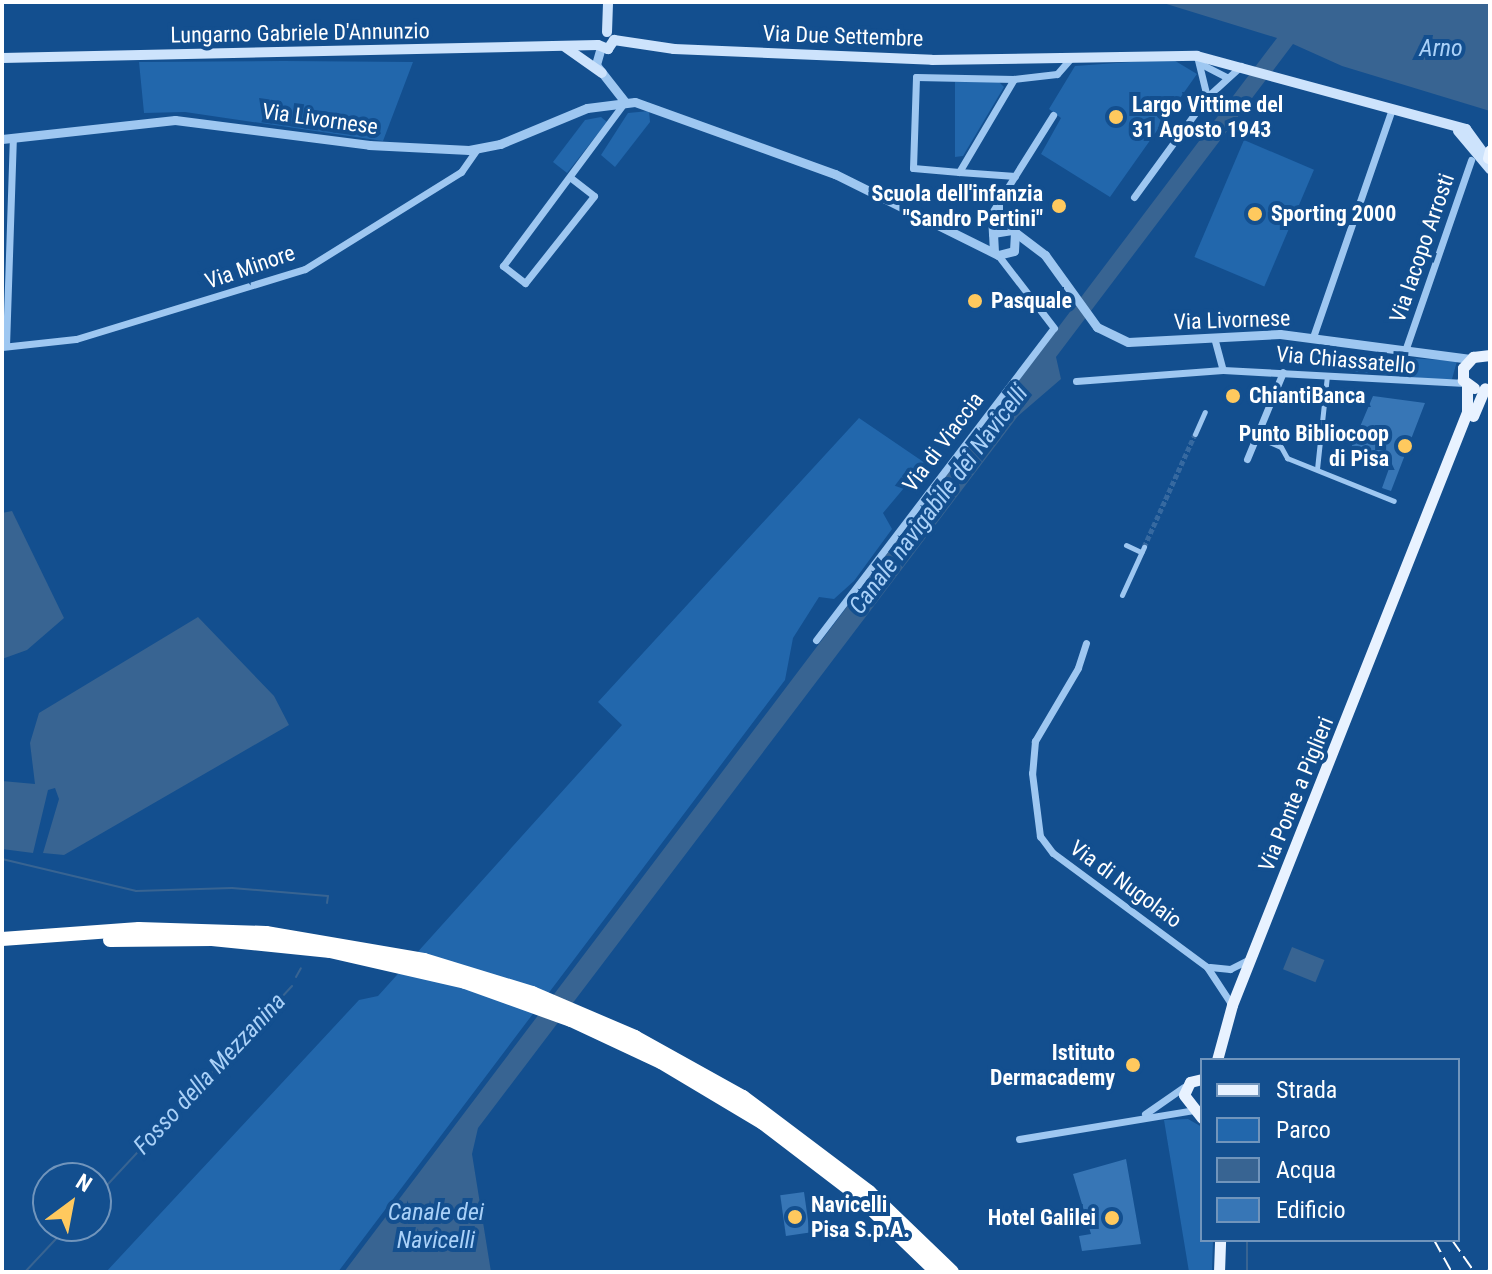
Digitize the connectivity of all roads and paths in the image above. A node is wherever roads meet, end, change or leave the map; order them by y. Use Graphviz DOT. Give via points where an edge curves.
graph roads {
  1 [pos="608,2"];
  2 [pos="611,36"];
  3 [pos="599,46"];
  4 [pos="565,47"];
  5 [pos="2,58"];
  6 [pos="1071,58"];
  7 [pos="1200,60"];
  8 [pos="1245,66"];
  9 [pos="602,73"];
  10 [pos="1227,77"];
  11 [pos="1014,79"];
  12 [pos="1207,97"];
  13 [pos="625,102"];
  14 [pos="1392,109"];
  15 [pos="1053,115"];
  16 [pos="1445,124"];
  17 [pos="13,138"];
  18 [pos="2,139"];
  19 [pos="477,149"];
  20 [pos="1471,160"];
  21 [pos="1489,160"];
  22 [pos="959,172"];
  23 [pos="1015,176"];
  24 [pos="571,178"];
  25 [pos="1134,197"];
  26 [pos="1001,199"];
  27 [pos="990,218"];
  28 [pos="1007,227"];
  29 [pos="991,235"];
  30 [pos="969,244"];
  31 [pos="1038,248"];
  32 [pos="1013,252"];
  33 [pos="996,253"];
  34 [pos="1010,269"];
  35 [pos="1313,337"];
  36 [pos="1215,341"];
  37 [pos="4,347"];
  38 [pos="1406,348"];
  39 [pos="1488,353"];
  40 [pos="1470,359"];
  41 [pos="1223,370"];
  42 [pos="1283,372"];
  43 [pos="1327,375"];
  44 [pos="1076,381"];
  45 [pos="1466,384"];
  46 [pos="1487,387"];
  47 [pos="1205,412"];
  48 [pos="1195,434"];
  49 [pos="1256,436"];
  50 [pos="1247,459"];
  51 [pos="1317,469"];
  52 [pos="1394,501"];
  53 [pos="1126,545"];
  54 [pos="1413,556"];
  55 [pos="1122,595"];
  56 [pos="816,640"];
  57 [pos="1086,643"];
  58 [pos="2,939"];
  59 [pos="2,949"];
  60 [pos="363,952"];
  61 [pos="1252,958"];
  62 [pos="1207,967"];
  63 [pos="1232,1005"];
  64 [pos="1216,1056"];
  65 [pos="1197,1078"];
  66 [pos="1199,1113"];
  67 [pos="1136,1118"];
  68 [pos="1019,1139"];
  69 [pos="1220,1242"];
  70 [pos="937,1272"];
  71 [pos="952,1272"];
  72 [pos="1219,1272"];
  1 -- 2 [label="main road"];
  2 -- 3 [label="main road" via="598,36"];
  2 -- 6 [label="main road, Via Due Settembre" via="744,53 1001,62"];
  3 -- 4 [label="main road, Lungarno Gabriele D'Annunzio"];
  3 -- 9 [label="street" via="596,63"];
  4 -- 5 [label="main road, Lungarno Gabriele D'Annunzio"];
  4 -- 9 [label="main road"];
  6 -- 7 [label="main road, Via Due Settembre"];
  6 -- 11 [label="street, Via Due Settembre" via="1057,74"];
  7 -- 8 [label="main road, Via Due Settembre"];
  7 -- 10 [label="street"];
  7 -- 12 [label="street"];
  8 -- 10 [label="street"];
  8 -- 14 [label="main road, Via Due Settembre"];
  9 -- 13 [label="street"];
  10 -- 12 [label="street"];
  11 -- 22 [label="street"];
  11 -- 22 [label="street, Via Due Settembre" via="916,77 913,168"];
  12 -- 25 [label="street"];
  13 -- 19 [label="street, Via Livornese" via="587,108"];
  13 -- 24 [label="street"];
  13 -- 30 [label="street, Via Livornese" via="683,116 835,174"];
  14 -- 16 [label="main road, Via Due Settembre"];
  14 -- 35 [label="street"];
  15 -- 23 [label="street"];
  16 -- 21 [label="main road"];
  16 -- 21 [label="main road, Via Due Settembre" via="1468,130"];
  17 -- 18 [label="street, Via Livornese"];
  17 -- 19 [label="street, Via Livornese" via="175,120 369,145"];
  17 -- 37 [label="street"];
  19 -- 37 [label="street, Via Minore" via="461,172 305,269 76,339"];
  20 -- 38 [label="street, Via Iacopo Arrosti"];
  22 -- 23 [label="street, Via Due Settembre"];
  23 -- 26 [label="street"];
  24 -- 24 [label="street" via="594,196 525,283 503,266"];
  26 -- 27 [label="street"];
  26 -- 28 [label="street"];
  27 -- 28 [label="street"];
  27 -- 29 [label="street"];
  28 -- 29 [label="street"];
  28 -- 31 [label="street, Via Livornese"];
  28 -- 32 [label="street"];
  29 -- 30 [label="street"];
  29 -- 33 [label="street"];
  30 -- 33 [label="street, Via Livornese"];
  31 -- 32 [label="street"];
  31 -- 36 [label="street, Via Livornese" via="1097,327 1128,342"];
  32 -- 33 [label="street"];
  32 -- 34 [label="street"];
  33 -- 34 [label="street, Via di Viaccia"];
  34 -- 56 [label="street, Via di Viaccia" via="1054,328"];
  35 -- 36 [label="street, Via Livornese"];
  35 -- 38 [label="street, Via Livornese"];
  36 -- 41 [label="street"];
  38 -- 40 [label="street, Via Livornese"];
  39 -- 40 [label="main road"];
  40 -- 45 [label="main road, Via Ponte a Piglieri" via="1462,373"];
  41 -- 42 [label="street, Via Chiassatello"];
  41 -- 44 [label="street, Via Chiassatello"];
  42 -- 43 [label="street, Via Chiassatello"];
  42 -- 49 [label="street"];
  43 -- 45 [label="street, Via Chiassatello"];
  43 -- 51 [label="street"];
  45 -- 46 [label="main road"];
  45 -- 54 [label="main road, Via Ponte a Piglieri" via="1467,412"];
  46 -- 54 [label="main road, Via Ponte a Piglieri"];
  47 -- 48 [label="street"];
  49 -- 50 [label="street"];
  49 -- 51 [label="street"];
  51 -- 52 [label="street"];
  53 -- 55 [label="street" via="1143,550"];
  54 -- 61 [label="main road, Via Ponte a Piglieri"];
  57 -- 62 [label="street, Via di Nugolaio" via="1078,668 1035,741 1032,773 1040,836 1053,853"];
  58 -- 60 [label="highway" via="175,929"];
  59 -- 60 [label="highway" via="212,939"];
  60 -- 70 [label="highway" via="523,1001 687,1076 835,1177"];
  60 -- 71 [label="highway" via="532,993 698,1070 837,1165"];
  61 -- 62 [label="street" via="1230,969"];
  61 -- 63 [label="main road, Via Ponte a Piglieri"];
  62 -- 63 [label="street, Via di Nugolaio"];
  63 -- 64 [label="main road, Via Ponte a Piglieri"];
  65 -- 66 [label="main road" via="1184,1099"];
  65 -- 67 [label="street"];
  66 -- 67 [label="street"];
  67 -- 68 [label="street"];
  69 -- 72 [label="main road"];
}
